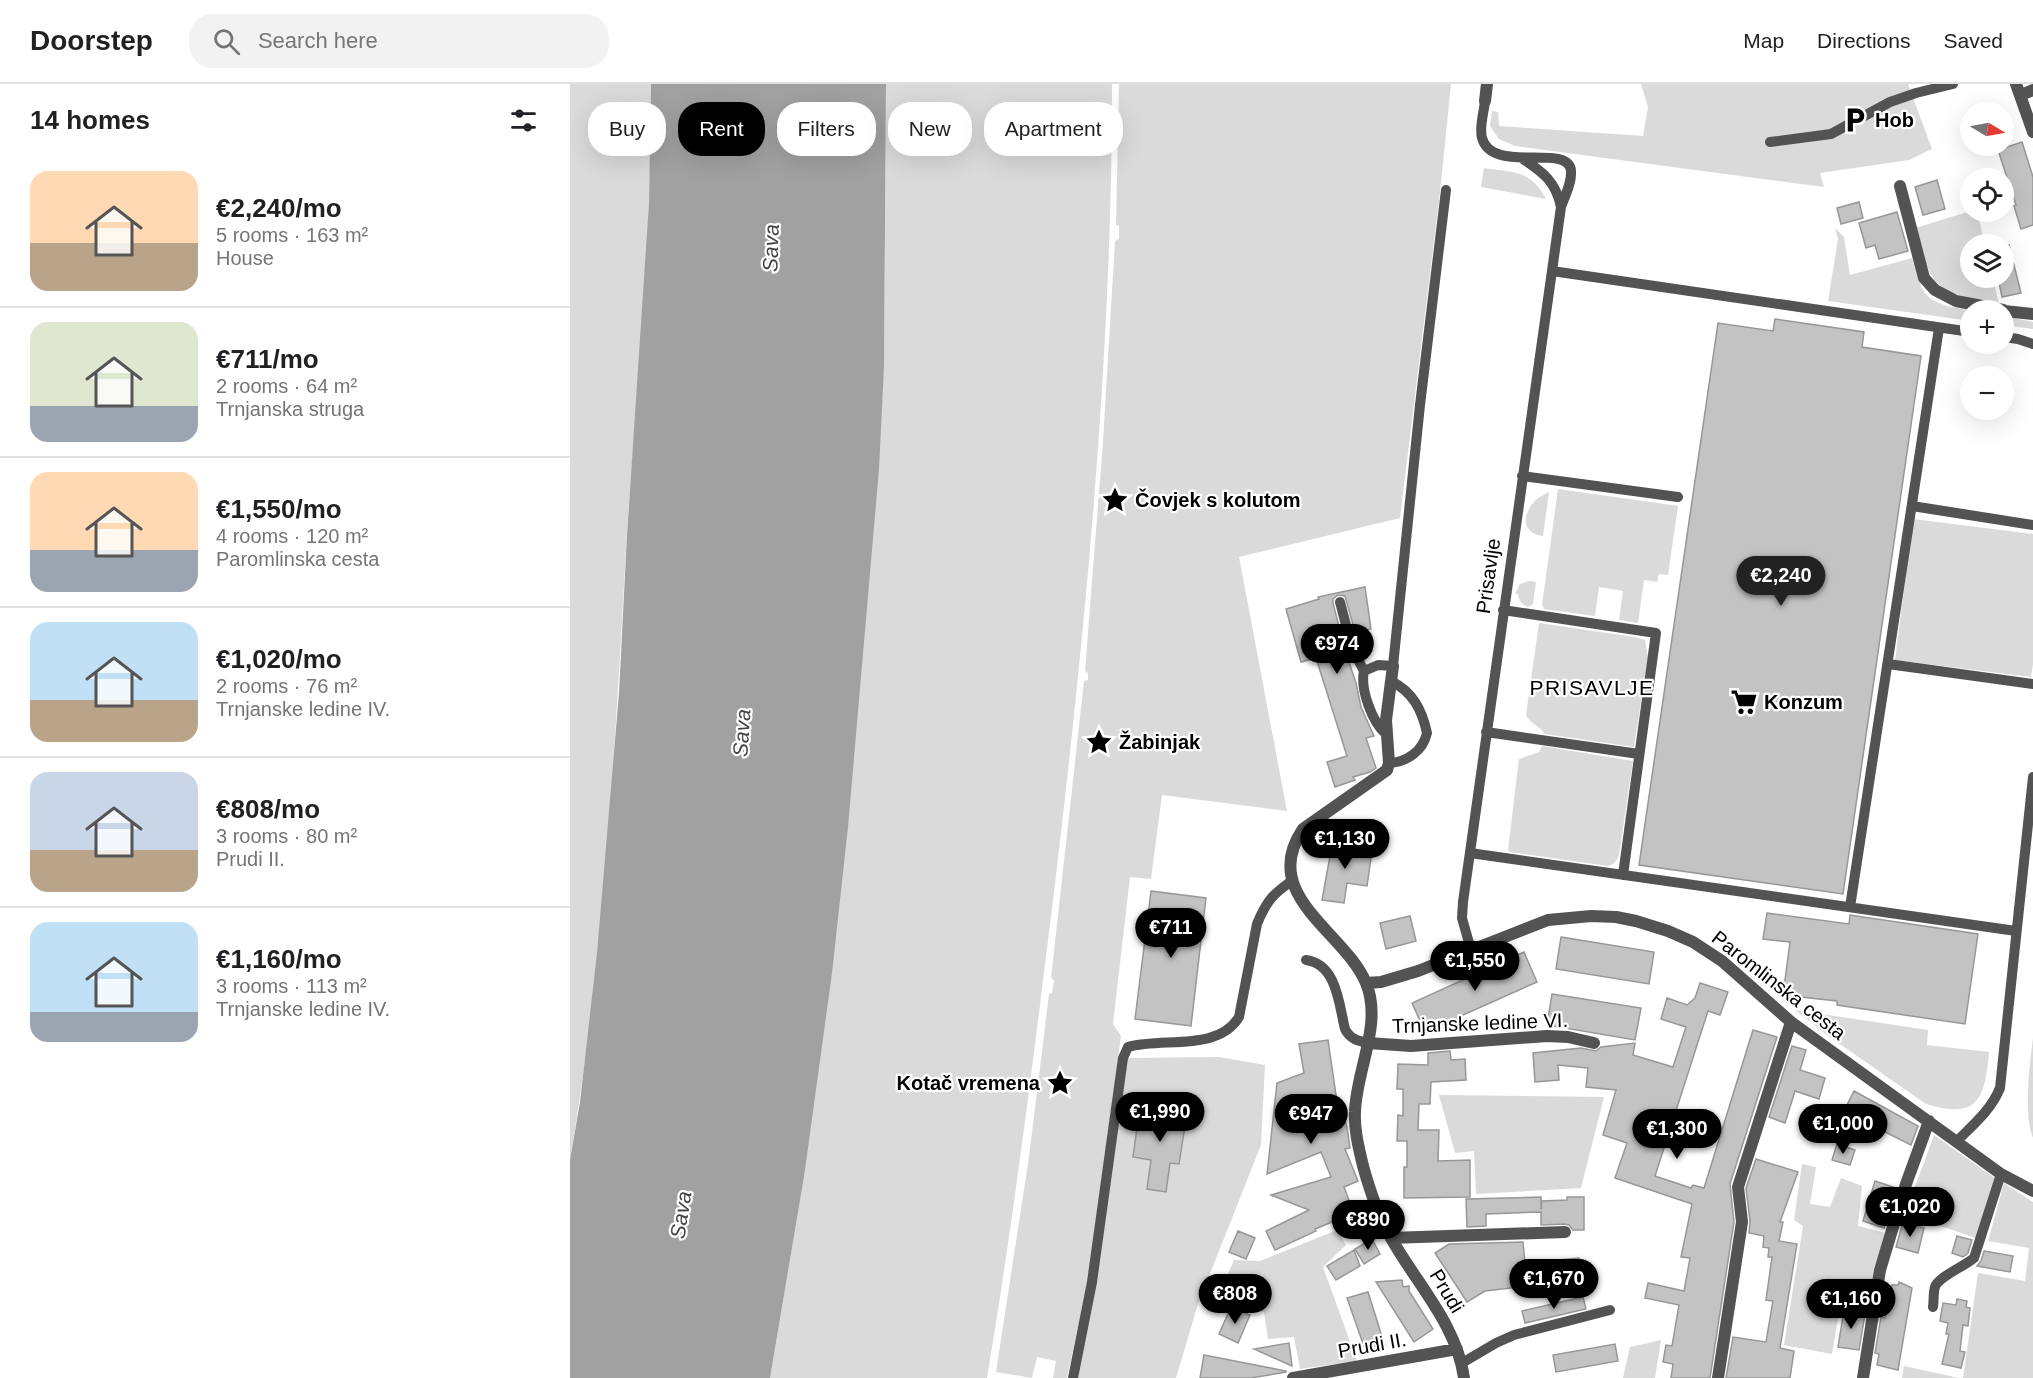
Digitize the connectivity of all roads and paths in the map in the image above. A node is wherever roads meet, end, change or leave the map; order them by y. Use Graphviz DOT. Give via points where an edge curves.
graph roads {
  1 [pos="1487,84"];
  2 [pos="1953,84"];
  3 [pos="2018,90"];
  4 [pos="2033,90"];
  5 [pos="1485,100"];
  6 [pos="2033,132"];
  7 [pos="1770,142"];
  8 [pos="1523,159"];
  9 [pos="1900,186"];
  10 [pos="1446,190"];
  11 [pos="1561,207"];
  12 [pos="1552,271"];
  13 [pos="1960,303"];
  14 [pos="2014,312"];
  15 [pos="2033,314"];
  16 [pos="1939,328"];
  17 [pos="1960,331"];
  18 [pos="2014,338"];
  19 [pos="2033,344"];
  20 [pos="1522,476"];
  21 [pos="1678,496"];
  22 [pos="1912,506"];
  23 [pos="2033,525"];
  24 [pos="1340,602"];
  25 [pos="1503,610"];
  26 [pos="1887,664"];
  27 [pos="1393,666"];
  28 [pos="1364,671"];
  29 [pos="1391,681"];
  30 [pos="2033,684"];
  31 [pos="1486,732"];
  32 [pos="1386,734"];
  33 [pos="1639,754"];
  34 [pos="1389,764"];
  35 [pos="2033,777"];
  36 [pos="1470,853"];
  37 [pos="1623,874"];
  38 [pos="1293,880"];
  39 [pos="1850,907"];
  40 [pos="2016,931"];
  41 [pos="1471,950"];
  42 [pos="1306,960"];
  43 [pos="1366,983"];
  44 [pos="1791,1022"];
  45 [pos="1368,1043"];
  46 [pos="1594,1043"];
  47 [pos="1929,1121"];
  48 [pos="1957,1141"];
  49 [pos="2001,1174"];
  50 [pos="2033,1191"];
  51 [pos="1565,1233"];
  52 [pos="1391,1238"];
  53 [pos="1933,1307"];
  54 [pos="1610,1310"];
  55 [pos="1457,1349"];
  56 [pos="1462,1363"];
  57 [pos="1073,1378"];
  58 [pos="1293,1378"];
  59 [pos="1464,1378"];
  60 [pos="1718,1378"];
  61 [pos="1863,1378"];
  1 -- 5 [label="street, Prisavlje"];
  2 -- 7 [label="lane" via="1890,102 1831,134"];
  3 -- 4 [label="street"];
  3 -- 6 [label="street"];
  5 -- 8 [label="lane, Prisavlje" via="1481,131 1485,145 1503,156"];
  8 -- 11 [label="lane, Prisavlje" via="1555,187"];
  8 -- 11 [label="lane, Prisavlje" via="1552,158 1571,166"];
  9 -- 13 [label="street" via="1924,278 1935,290"];
  10 -- 27 [label="lane"];
  11 -- 12 [label="lane, Prisavlje"];
  12 -- 16 [label="lane"];
  12 -- 20 [label="lane, Prisavlje"];
  14 -- 15 [label="street"];
  16 -- 17 [label="lane"];
  16 -- 22 [label="lane"];
  18 -- 19 [label="lane"];
  20 -- 21 [label="lane"];
  20 -- 25 [label="lane, Prisavlje"];
  22 -- 23 [label="lane"];
  22 -- 26 [label="lane"];
  24 -- 28 [label="lane" via="1352,648"];
  25 -- 31 [label="lane, Prisavlje"];
  25 -- 33 [label="lane" via="1656,633"];
  26 -- 30 [label="lane"];
  26 -- 39 [label="lane"];
  27 -- 28 [label="lane" via="1378,665"];
  27 -- 29 [label="street"];
  28 -- 32 [label="lane" via="1362,680 1373,718"];
  29 -- 32 [label="street"];
  29 -- 34 [label="lane" via="1416,702 1427,733 1421,748 1412,756"];
  31 -- 33 [label="lane"];
  31 -- 36 [label="lane, Prisavlje"];
  32 -- 34 [label="street"];
  33 -- 37 [label="lane"];
  34 -- 38 [label="street" via="1383,774 1303,829 1290,852"];
  35 -- 40 [label="lane"];
  36 -- 37 [label="lane"];
  36 -- 41 [label="lane, Prisavlje" via="1462,918"];
  37 -- 39 [label="lane"];
  38 -- 43 [label="street" via="1309,912 1351,957"];
  38 -- 57 [label="lane" via="1272,895 1257,924 1234,1026 1212,1038 1128,1047 1123,1058 1092,1282"];
  39 -- 40 [label="lane"];
  40 -- 48 [label="lane" via="2000,1088 1987,1111"];
  41 -- 43 [label="street, Paromlinska cesta" via="1401,977"];
  41 -- 44 [label="street, Paromlinska cesta" via="1548,920 1591,916 1636,921 1693,942 1722,961"];
  42 -- 45 [label="lane" via="1322,968 1335,987 1347,1034"];
  43 -- 45 [label="street, Prudi" via="1371,1013"];
  44 -- 47 [label="street, Paromlinska cesta"];
  44 -- 60 [label="street" via="1738,1187 1742,1222"];
  45 -- 46 [label="street, Trnjanske ledine VI." via="1411,1046 1547,1036"];
  45 -- 52 [label="street, Prudi" via="1355,1105 1355,1124 1377,1210"];
  47 -- 48 [label="street, Paromlinska cesta"];
  47 -- 61 [label="street" via="1880,1270"];
  48 -- 49 [label="street, Paromlinska cesta"];
  49 -- 50 [label="street, Paromlinska cesta"];
  49 -- 53 [label="lane" via="1974,1258 1935,1285"];
  51 -- 52 [label="street"];
  52 -- 55 [label="street, Prudi" via="1441,1315"];
  54 -- 56 [label="lane" via="1514,1335"];
  55 -- 56 [label="street, Prudi"];
  55 -- 58 [label="street, Prudi II."];
  56 -- 59 [label="street, Prudi"];
}
